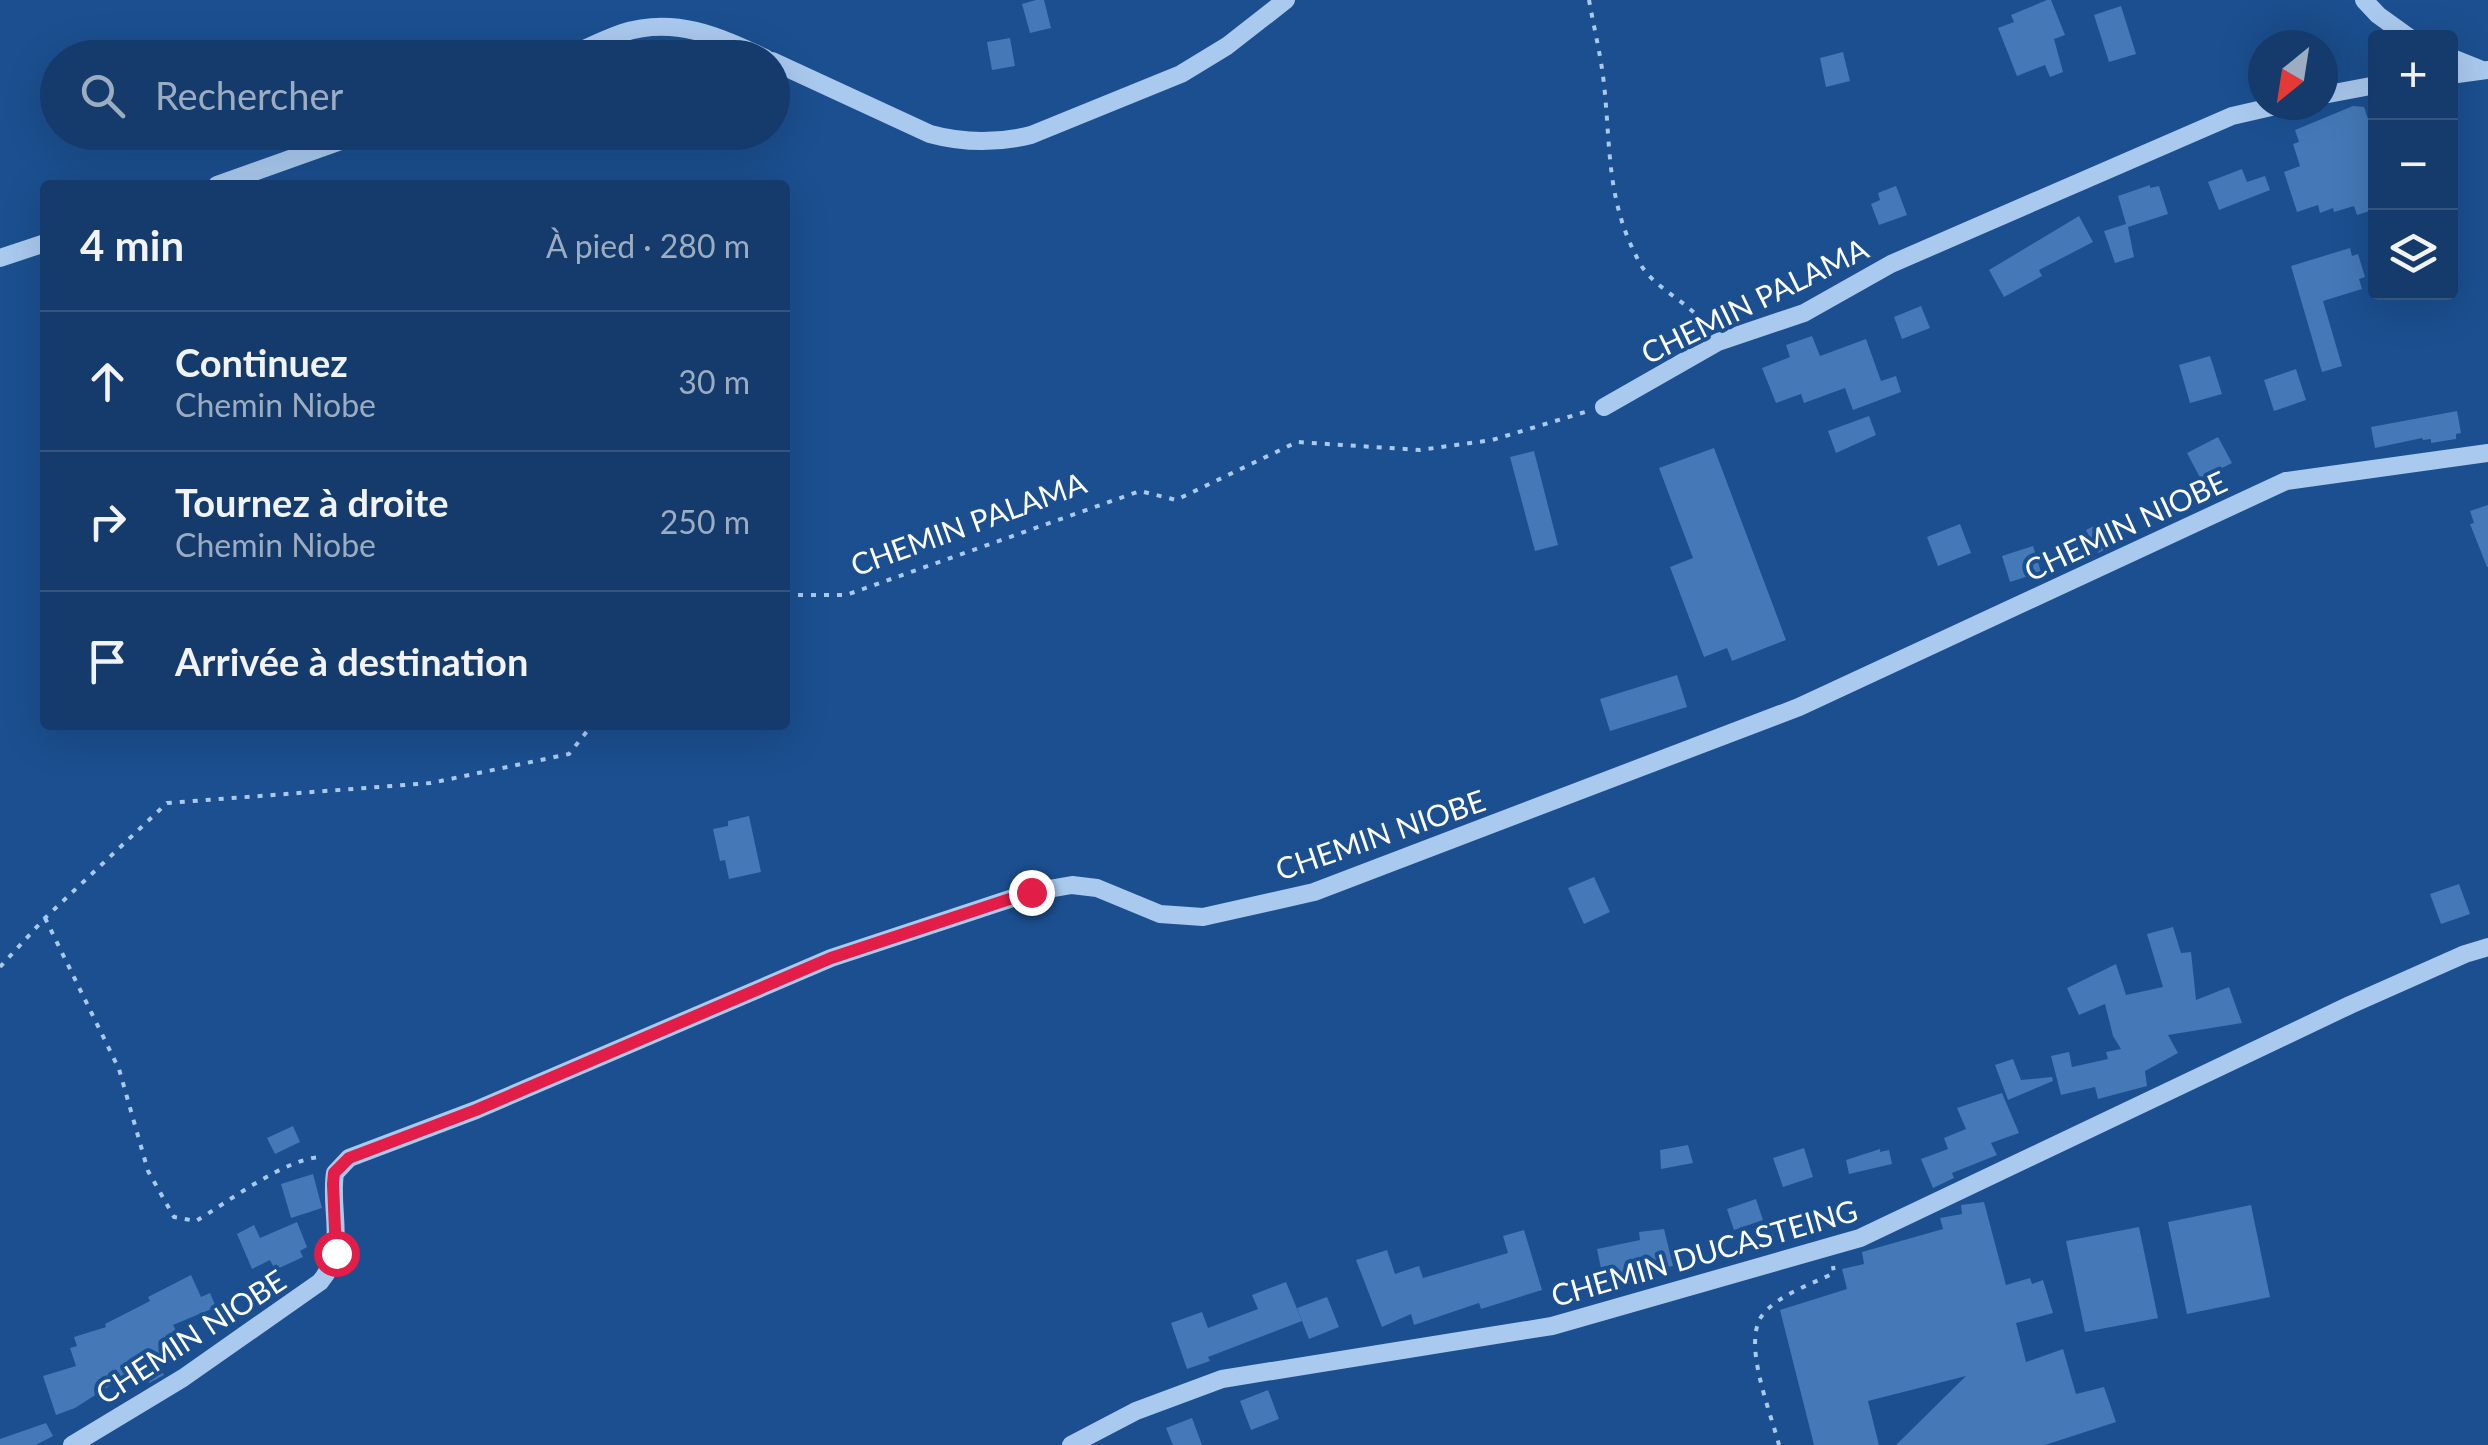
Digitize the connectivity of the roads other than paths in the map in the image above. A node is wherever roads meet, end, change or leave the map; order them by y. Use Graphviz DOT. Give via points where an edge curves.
graph roads {
  1 [pos="1286,0"];
  2 [pos="2364,0"];
  3 [pos="2400,30"];
  4 [pos="606,40"];
  5 [pos="726,40"];
  6 [pos="2458,60"];
  7 [pos="790,69"];
  8 [pos="2487,70"];
  9 [pos="2458,74"];
  10 [pos="2368,87"];
  11 [pos="2338,92"];
  12 [pos="2248,112"];
  13 [pos="316,150"];
  14 [pos="232,180"];
  15 [pos="40,246"];
  16 [pos="0,258"];
  17 [pos="1604,408"];
  18 [pos="2488,453"];
  19 [pos="2488,947"];
  20 [pos="72,1445"];
  21 [pos="1072,1445"];
  1 -- 7 [label="street" via="1180,74 1007,141 930,134"];
  2 -- 3 [label="street"];
  4 -- 5 [label="street" via="672,25"];
  6 -- 8 [label="street"];
  8 -- 9 [label="street"];
  10 -- 11 [label="street"];
  12 -- 17 [label="street, CHEMIN PALAMA" via="1891,264 1804,313 1718,342"];
  13 -- 14 [label="street"];
  15 -- 16 [label="street"];
  18 -- 20 [label="street, CHEMIN NIOBE" via="2286,481 1799,707 1314,892 1203,917 1160,914 1072,885 1031,892 831,958 349,1158 334,1173 336,1253 320,1282"];
  19 -- 21 [label="street, CHEMIN DUCASTEING" via="2350,1005 1860,1238 1552,1326 1222,1379 1136,1411"];
}
